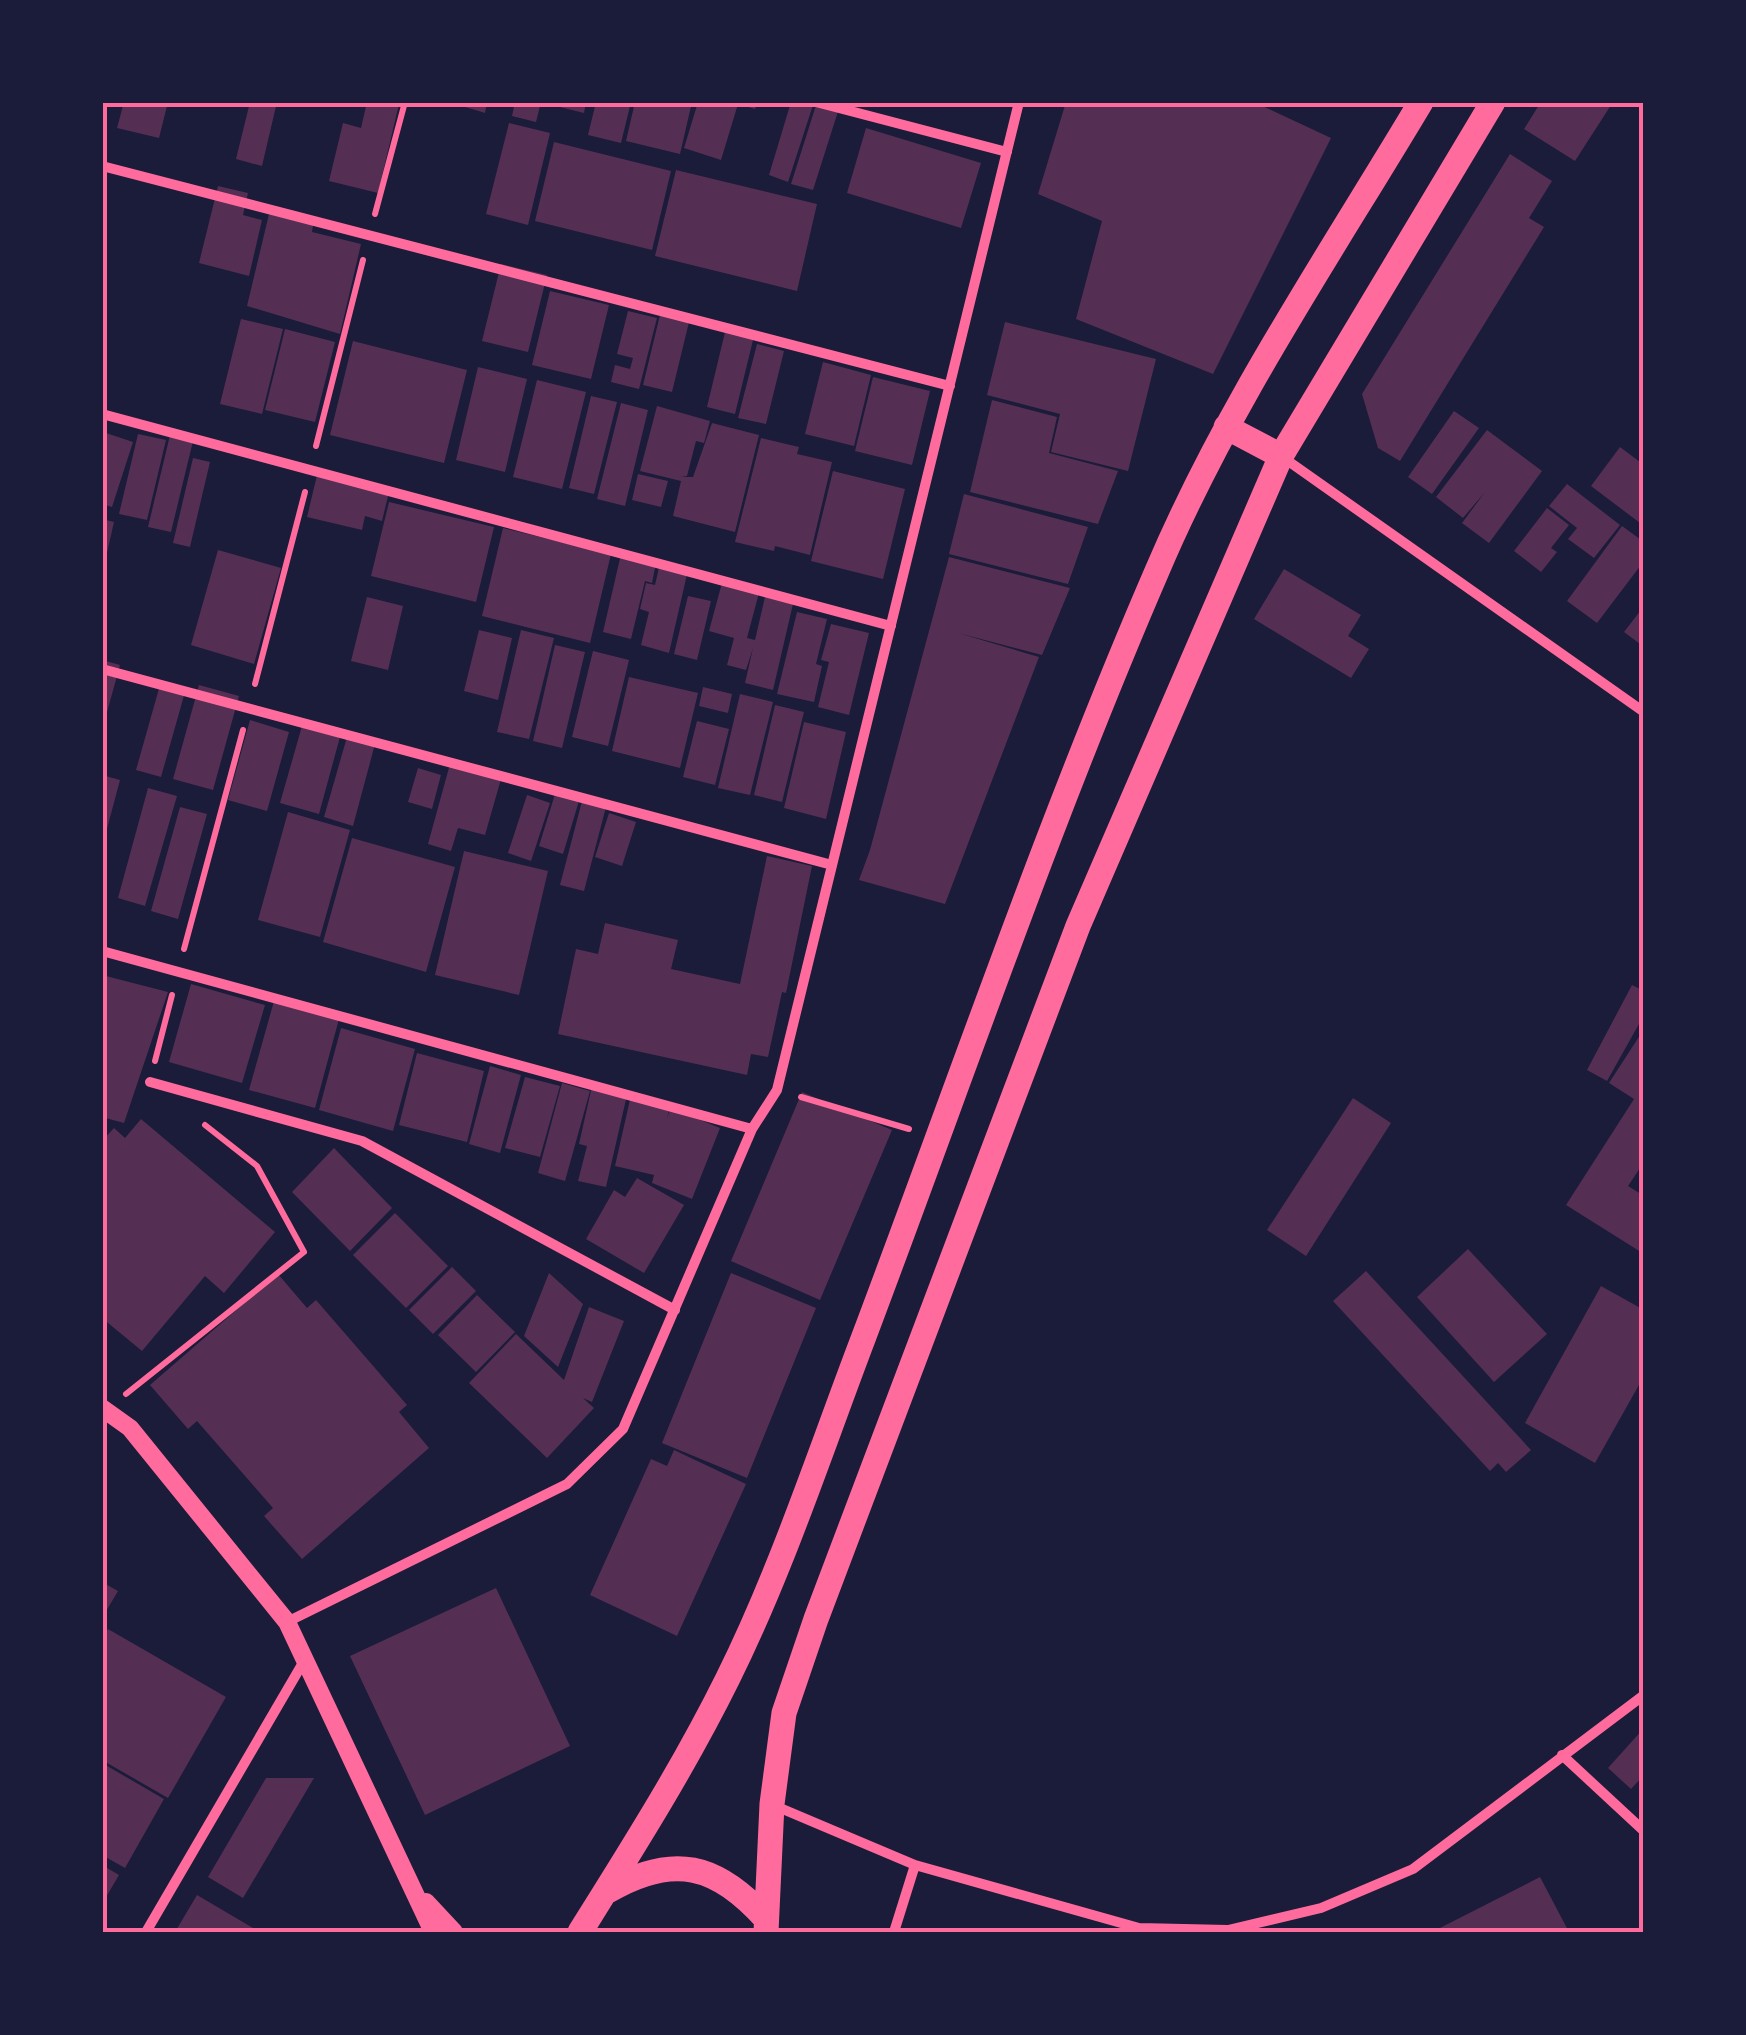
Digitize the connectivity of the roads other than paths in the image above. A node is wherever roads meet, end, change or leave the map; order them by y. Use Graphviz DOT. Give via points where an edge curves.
graph roads {
  1 [pos="816,102"];
  2 [pos="1019,102"];
  3 [pos="1421,102"];
  4 [pos="1493,102"];
  5 [pos="1006,152"];
  6 [pos="102,166"];
  7 [pos="950,386"];
  8 [pos="102,414"];
  9 [pos="1226,427"];
  10 [pos="1281,456"];
  11 [pos="891,626"];
  12 [pos="102,669"];
  13 [pos="1644,712"];
  14 [pos="832,865"];
  15 [pos="102,951"];
  16 [pos="150,1082"];
  17 [pos="752,1129"];
  18 [pos="675,1310"];
  19 [pos="104,1410"];
  20 [pos="287,1622"];
  21 [pos="306,1659"];
  22 [pos="1644,1695"];
  23 [pos="1562,1755"];
  24 [pos="772,1804"];
  25 [pos="1644,1831"];
  26 [pos="915,1866"];
  27 [pos="413,1886"];
  28 [pos="604,1894"];
  29 [pos="766,1926"];
  30 [pos="146,1932"];
  31 [pos="433,1932"];
  32 [pos="454,1932"];
  33 [pos="580,1932"];
  34 [pos="894,1932"];
  1 -- 5 [label="street"];
  2 -- 5 [label="street"];
  3 -- 9 [label="main road"];
  4 -- 10 [label="main road"];
  5 -- 7 [label="street"];
  6 -- 7 [label="street"];
  7 -- 11 [label="street"];
  8 -- 11 [label="street"];
  9 -- 10 [label="main road"];
  9 -- 28 [label="main road" via="1158,567 1022,903 774,1573 673,1783"];
  10 -- 13 [label="street"];
  10 -- 24 [label="main road" via="1078,926 816,1619 784,1713"];
  11 -- 14 [label="street"];
  12 -- 14 [label="street"];
  14 -- 17 [label="street" via="777,1090"];
  15 -- 17 [label="street"];
  16 -- 18 [label="street" via="362,1141"];
  17 -- 18 [label="street"];
  18 -- 20 [label="street" via="623,1429 568,1484"];
  19 -- 20 [label="street" via="130,1428"];
  20 -- 21 [label="street"];
  21 -- 27 [label="street"];
  21 -- 30 [label="street"];
  22 -- 23 [label="street"];
  23 -- 25 [label="street"];
  23 -- 26 [label="street" via="1413,1869 1321,1908 1228,1930 1139,1928"];
  24 -- 26 [label="street"];
  24 -- 29 [label="main road"];
  26 -- 34 [label="street"];
  27 -- 31 [label="street"];
  27 -- 32 [label="street"];
  28 -- 29 [label="main road" via="636,1874 691,1870 741,1891"];
  28 -- 33 [label="main road"];
}
